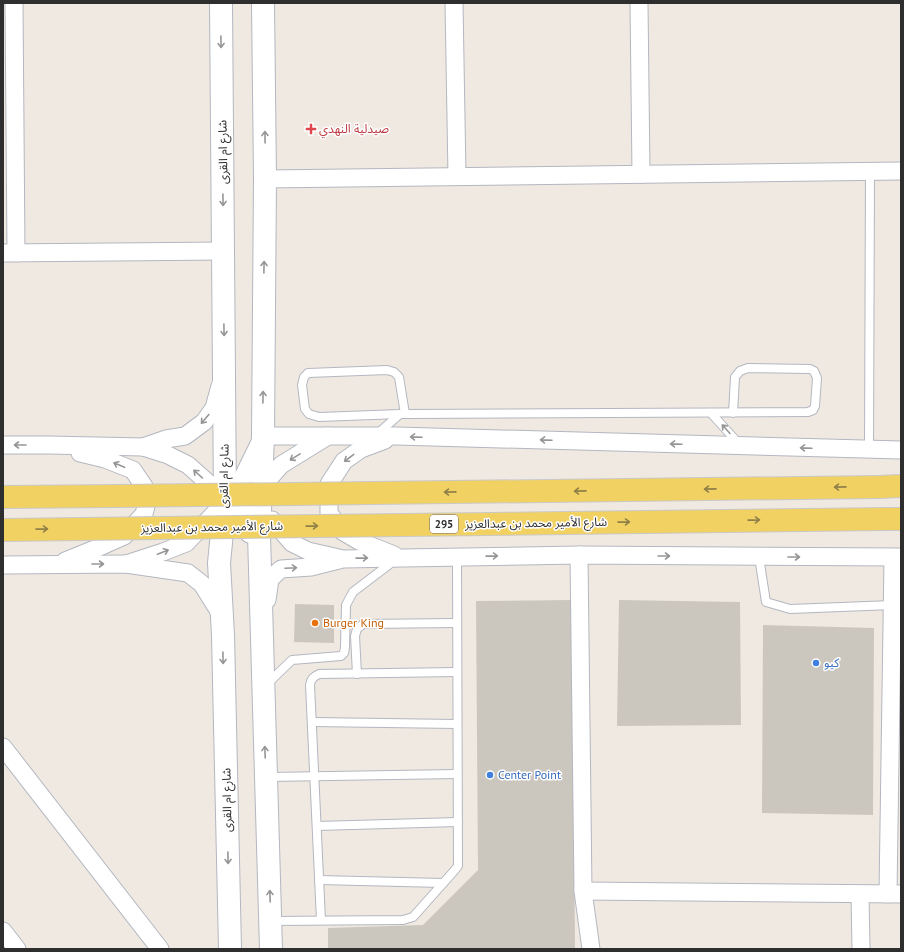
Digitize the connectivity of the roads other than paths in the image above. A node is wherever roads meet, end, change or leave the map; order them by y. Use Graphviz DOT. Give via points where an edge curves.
graph roads {
  1 [pos="14,3"];
  2 [pos="221,3"];
  3 [pos="263,3"];
  4 [pos="454,3"];
  5 [pos="639,3"];
  6 [pos="9,145"];
  7 [pos="870,172"];
  8 [pos="901,172"];
  9 [pos="641,174"];
  10 [pos="457,176"];
  11 [pos="265,179"];
  12 [pos="223,251"];
  13 [pos="10,253"];
  14 [pos="225,371"];
  15 [pos="711,413"];
  16 [pos="733,413"];
  17 [pos="402,414"];
  18 [pos="225,428"];
  19 [pos="263,436"];
  20 [pos="328,436"];
  21 [pos="375,436"];
  22 [pos="397,436"];
  23 [pos="49,445"];
  24 [pos="3,446"];
  25 [pos="741,446"];
  26 [pos="143,447"];
  27 [pos="869,450"];
  28 [pos="901,450"];
  29 [pos="243,476"];
  30 [pos="901,486"];
  31 [pos="259,496"];
  32 [pos="3,497"];
  33 [pos="231,510"];
  34 [pos="893,519"];
  35 [pos="3,530"];
  36 [pos="579,555"];
  37 [pos="457,557"];
  38 [pos="760,557"];
  39 [pos="260,558"];
  40 [pos="343,558"];
  41 [pos="400,558"];
  42 [pos="897,558"];
  43 [pos="3,564"];
  44 [pos="57,564"];
  45 [pos="126,564"];
  46 [pos="892,604"];
  47 [pos="457,622"];
  48 [pos="262,634"];
  49 [pos="223,635"];
  50 [pos="457,672"];
  51 [pos="357,674"];
  52 [pos="263,688"];
  53 [pos="312,722"];
  54 [pos="457,724"];
  55 [pos="3,747"];
  56 [pos="457,774"];
  57 [pos="314,776"];
  58 [pos="266,777"];
  59 [pos="458,822"];
  60 [pos="317,826"];
  61 [pos="319,880"];
  62 [pos="443,883"];
  63 [pos="583,891"];
  64 [pos="860,894"];
  65 [pos="894,894"];
  66 [pos="321,920"];
  67 [pos="270,921"];
  68 [pos="3,932"];
  69 [pos="17,949"];
  70 [pos="160,949"];
  71 [pos="230,949"];
  72 [pos="270,949"];
  73 [pos="591,949"];
  74 [pos="861,949"];
  1 -- 6 [label="street"];
  2 -- 12 [label="main road, شارع ام القرى, one-way"];
  11 -- 3 [label="main road, one-way"];
  4 -- 10 [label="street"];
  5 -- 9 [label="street"];
  6 -- 13 [label="street"];
  7 -- 8 [label="street"];
  7 -- 9 [label="street"];
  7 -- 27 [label="lane"];
  9 -- 10 [label="street"];
  10 -- 11 [label="street"];
  19 -- 11 [label="main road, one-way"];
  12 -- 13 [label="street"];
  12 -- 14 [label="main road, شارع ام القرى, one-way"];
  14 -- 18 [label="main road, شارع ام القرى"];
  14 -- 26 [label="street, one-way" via="214,408 204,422 185,436"];
  15 -- 16 [label="lane"];
  15 -- 17 [label="lane"];
  25 -- 15 [label="lane, one-way"];
  16 -- 16 [label="lane" via="813,410 817,378 814,371 748,368 740,371 735,377"];
  17 -- 17 [label="lane" via="399,377 394,372 387,370 308,373 304,377 302,385 305,409 309,414 319,417"];
  17 -- 21 [label="lane"];
  18 -- 29 [label="street"];
  18 -- 33 [label="main road, شارع ام القرى"];
  19 -- 20 [label="street"];
  19 -- 29 [label="street"];
  19 -- 31 [label="main road"];
  20 -- 21 [label="street"];
  20 -- 31 [label="street, one-way" via="282,465"];
  21 -- 22 [label="street"];
  25 -- 22 [label="street, one-way"];
  22 -- 41 [label="street, one-way" via="361,449 344,461 329,484 329,513 342,531"];
  23 -- 24 [label="street, one-way"];
  23 -- 26 [label="street"];
  44 -- 23 [label="street, one-way" via="124,536 144,514 148,498 145,488 133,470 105,459"];
  27 -- 25 [label="street, one-way"];
  33 -- 26 [label="street, one-way" via="216,490 188,465"];
  27 -- 28 [label="street"];
  29 -- 31 [label="street" via="248,488"];
  29 -- 33 [label="street"];
  30 -- 32 [label="main road, one-way, bridge"];
  31 -- 33 [label="street" via="240,512"];
  31 -- 39 [label="main road"];
  31 -- 40 [label="street" via="292,543 308,551"];
  33 -- 39 [label="street" via="250,535"];
  45 -- 33 [label="street, one-way" via="186,543"];
  33 -- 49 [label="main road, شارع ام القرى" via="219,563"];
  35 -- 34 [label="main road, شارع الأمير محمد بن عبدالعزيز / 295, one-way, bridge"];
  37 -- 36 [label="street, one-way"];
  36 -- 38 [label="street, one-way"];
  36 -- 63 [label="street"];
  37 -- 41 [label="street"];
  37 -- 47 [label="lane"];
  38 -- 42 [label="street, one-way"];
  38 -- 46 [label="lane" via="766,602 790,609"];
  39 -- 48 [label="main road"];
  40 -- 41 [label="street, one-way"];
  48 -- 40 [label="street, one-way" via="270,579 281,569 311,567"];
  41 -- 52 [label="lane" via="353,592 346,605 345,647 341,656 292,660"];
  42 -- 46 [label="street"];
  43 -- 44 [label="street"];
  44 -- 45 [label="street, one-way"];
  45 -- 49 [label="street" via="188,573 202,584 220,613"];
  46 -- 65 [label="street"];
  47 -- 50 [label="lane"];
  47 -- 51 [label="lane" via="363,624 357,629 355,636"];
  48 -- 52 [label="main road"];
  49 -- 71 [label="main road, شارع ام القرى, one-way"];
  50 -- 51 [label="lane"];
  50 -- 54 [label="lane"];
  51 -- 53 [label="lane" via="319,674 311,680"];
  58 -- 52 [label="main road, one-way"];
  53 -- 54 [label="lane"];
  53 -- 57 [label="lane"];
  54 -- 56 [label="lane"];
  55 -- 70 [label="street"];
  56 -- 57 [label="lane"];
  56 -- 59 [label="lane"];
  57 -- 58 [label="lane"];
  57 -- 60 [label="lane"];
  67 -- 58 [label="main road, one-way"];
  59 -- 60 [label="lane"];
  59 -- 62 [label="lane" via="458,866"];
  60 -- 61 [label="lane"];
  61 -- 62 [label="lane"];
  61 -- 66 [label="lane"];
  62 -- 66 [label="lane" via="413,917 403,920"];
  63 -- 64 [label="street"];
  63 -- 73 [label="street"];
  64 -- 65 [label="street"];
  64 -- 74 [label="street"];
  66 -- 67 [label="lane"];
  67 -- 72 [label="main road"];
  68 -- 69 [label="street"];
}
